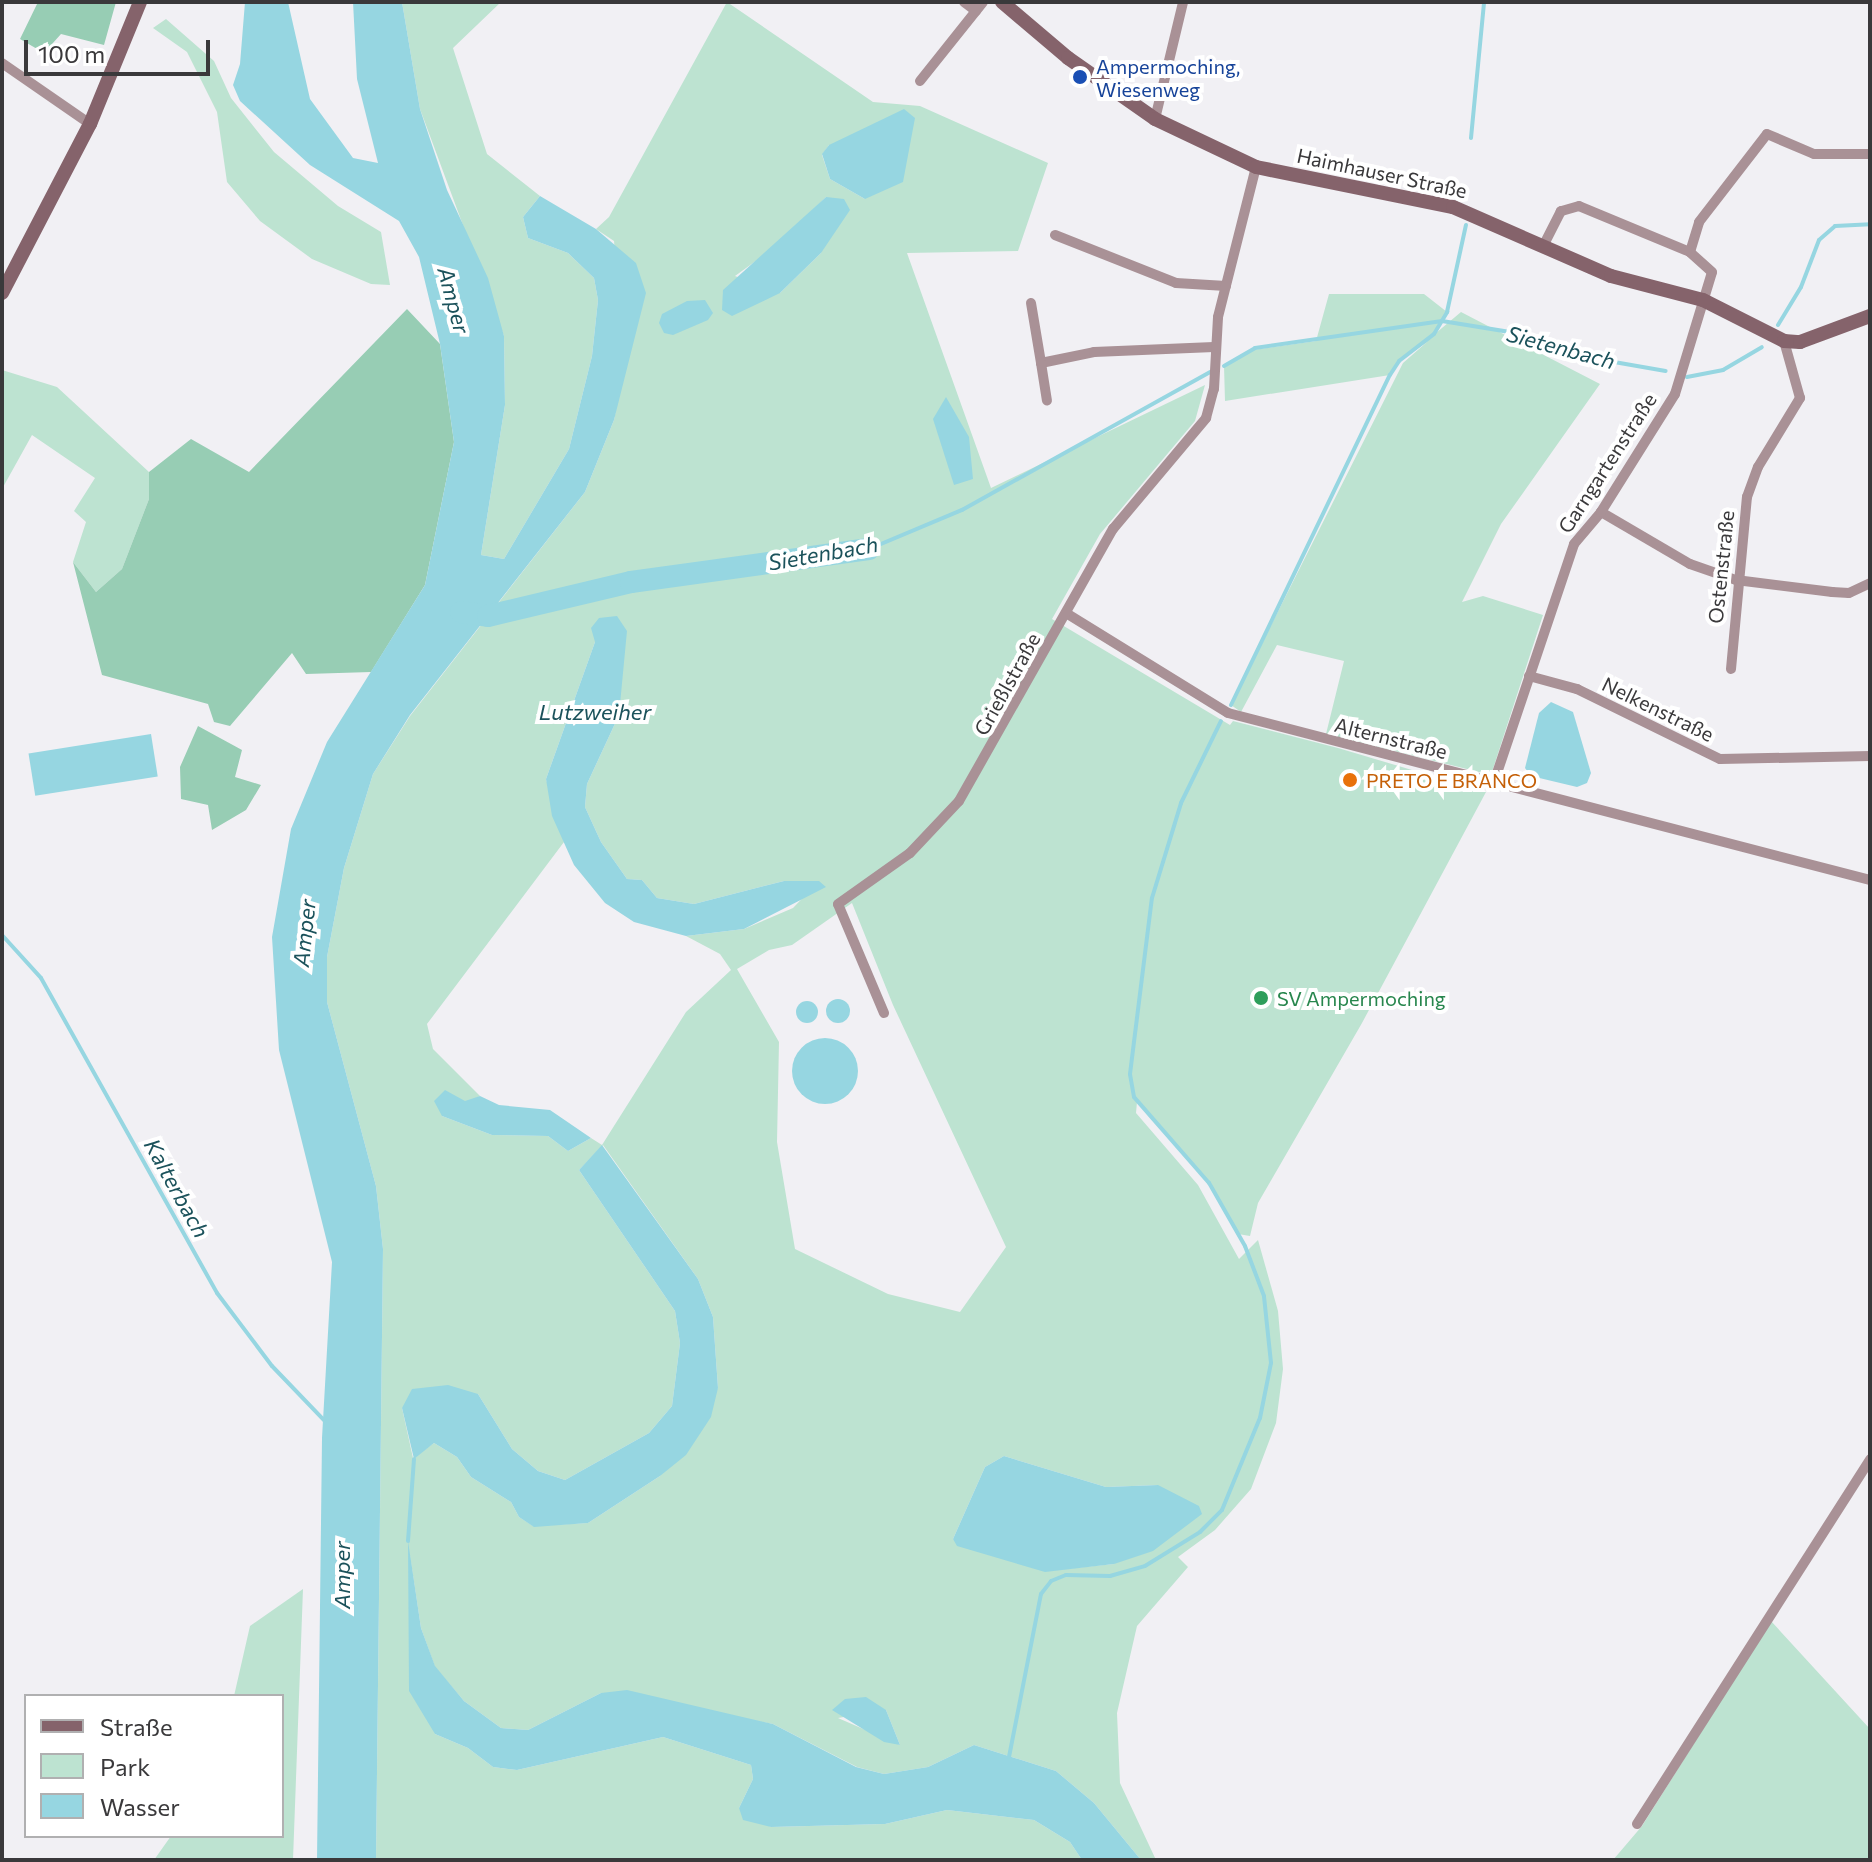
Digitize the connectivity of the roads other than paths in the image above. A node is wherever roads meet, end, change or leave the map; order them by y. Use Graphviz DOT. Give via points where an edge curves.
graph roads {
  1 [pos="140,2"];
  2 [pos="964,2"];
  3 [pos="1002,2"];
  4 [pos="1183,2"];
  5 [pos="980,6"];
  6 [pos="2,63"];
  7 [pos="920,81"];
  8 [pos="1155,119"];
  9 [pos="90,124"];
  10 [pos="1870,154"];
  11 [pos="1256,167"];
  12 [pos="1055,235"];
  13 [pos="1544,244"];
  14 [pos="1690,252"];
  15 [pos="1226,286"];
  16 [pos="2,293"];
  17 [pos="1703,300"];
  18 [pos="1031,303"];
  19 [pos="1870,316"];
  20 [pos="1784,341"];
  21 [pos="1214,347"];
  22 [pos="1041,363"];
  23 [pos="1047,401"];
  24 [pos="1601,512"];
  25 [pos="1736,580"];
  26 [pos="1870,583"];
  27 [pos="1066,613"];
  28 [pos="1731,669"];
  29 [pos="1529,676"];
  30 [pos="1870,756"];
  31 [pos="1494,782"];
  32 [pos="1870,880"];
  33 [pos="884,1013"];
  34 [pos="1870,1459"];
  35 [pos="1637,1824"];
  1 -- 9 [label="main road"];
  2 -- 5 [label="street"];
  3 -- 8 [label="main road, Haimhauser Straße" via="1068,58"];
  4 -- 8 [label="street"];
  5 -- 7 [label="street"];
  6 -- 9 [label="street"];
  8 -- 11 [label="main road, Haimhauser Straße"];
  9 -- 16 [label="main road"];
  10 -- 14 [label="street" via="1814,154 1767,134 1699,222"];
  11 -- 13 [label="main road, Haimhauser Straße" via="1423,199"];
  11 -- 15 [label="street, Grießlstraße"];
  12 -- 15 [label="street" via="1176,283"];
  13 -- 14 [label="street" via="1561,211 1579,206"];
  13 -- 17 [label="main road, Haimhauser Straße" via="1611,276"];
  14 -- 17 [label="street, Garngartenstraße" via="1712,272"];
  15 -- 21 [label="street, Grießlstraße"];
  17 -- 20 [label="main road, Haimhauser Straße"];
  17 -- 24 [label="street, Garngartenstraße" via="1675,394"];
  18 -- 22 [label="street"];
  19 -- 20 [label="main road" via="1800,342"];
  20 -- 25 [label="street, Ostenstraße" via="1800,398 1752,482 1740,529"];
  21 -- 22 [label="street" via="1094,352"];
  21 -- 27 [label="street, Grießlstraße" via="1214,389 1206,418 1113,529"];
  22 -- 23 [label="street"];
  24 -- 25 [label="street" via="1690,564"];
  24 -- 29 [label="street, Garngartenstraße" via="1574,544"];
  25 -- 26 [label="street" via="1849,593"];
  25 -- 28 [label="street, Ostenstraße"];
  27 -- 31 [label="street, Alternstraße" via="1228,713"];
  27 -- 33 [label="street, Grießlstraße" via="953,809 910,853 838,904"];
  29 -- 30 [label="street, Nelkenstraße" via="1577,689 1720,759"];
  29 -- 31 [label="street, Garngartenstraße"];
  31 -- 32 [label="street, Alternstraße"];
  34 -- 35 [label="street"];
}
